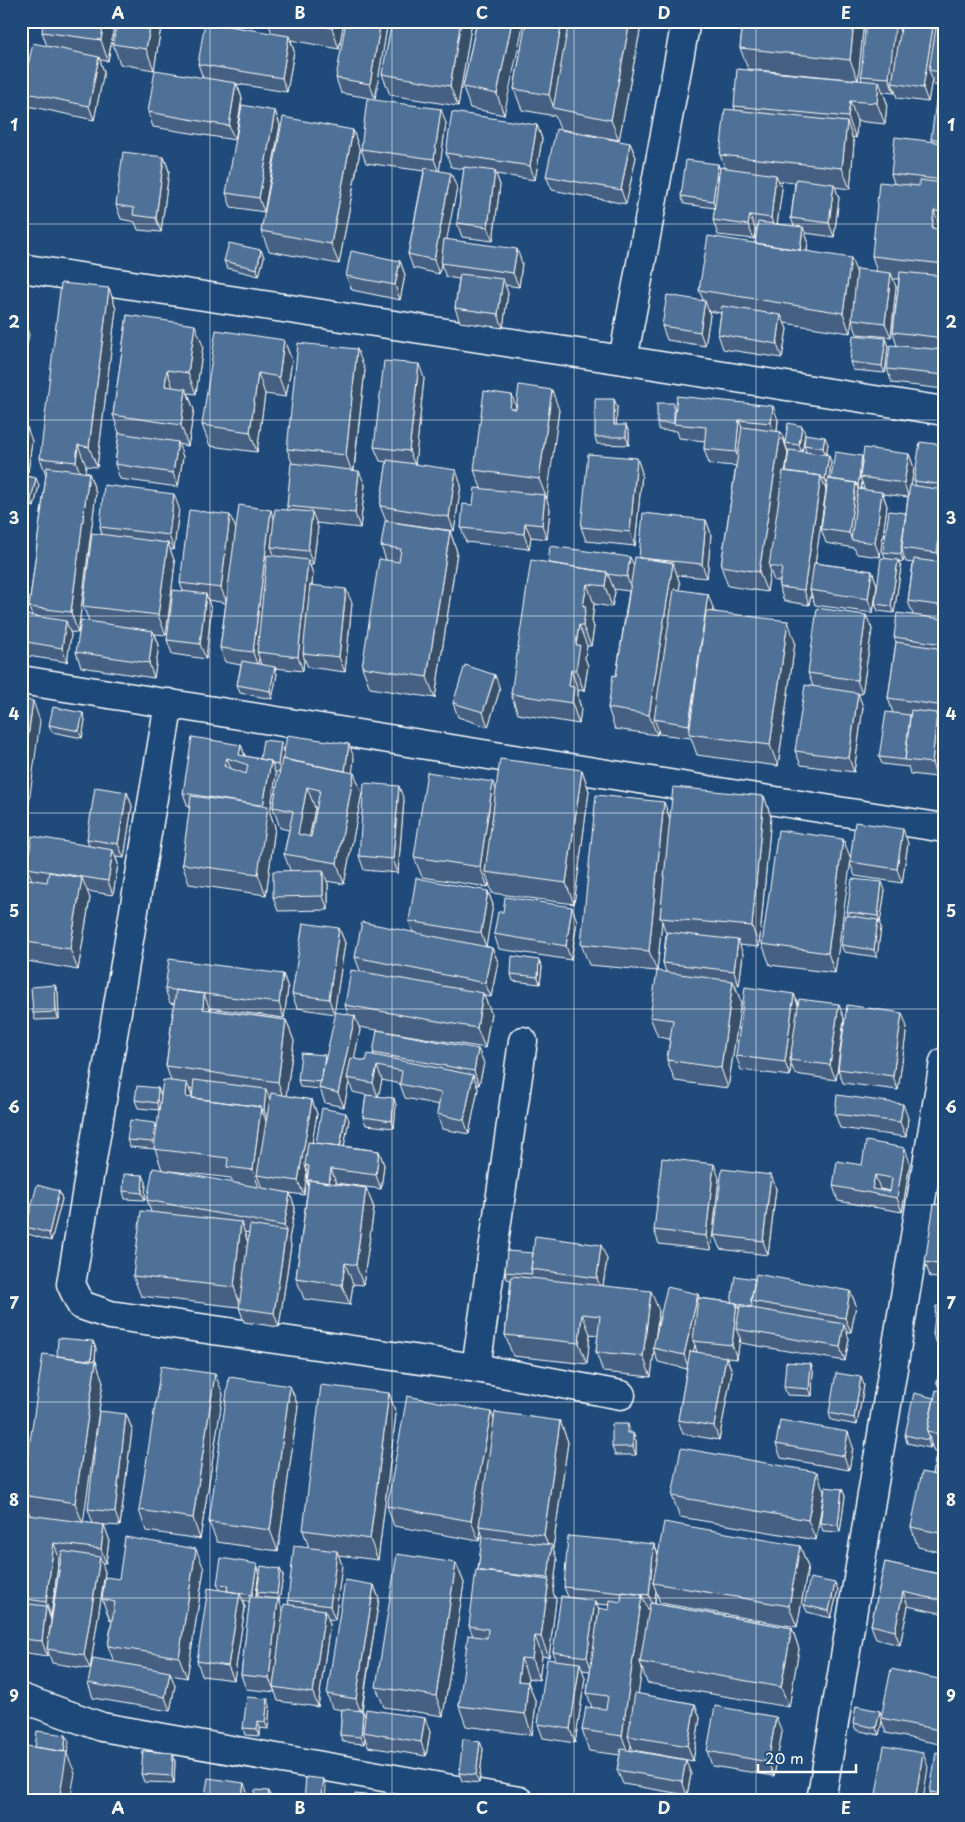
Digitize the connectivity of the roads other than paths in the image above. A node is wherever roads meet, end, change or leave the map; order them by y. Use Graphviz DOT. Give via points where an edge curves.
graph roads {
  1 [pos="686,21"];
  2 [pos="21,268"];
  3 [pos="623,360"];
  4 [pos="944,411"];
  5 [pos="21,680"];
  6 [pos="169,703"];
  7 [pos="944,828"];
  8 [pos="523,1041"];
  9 [pos="944,1062"];
  10 [pos="476,1368"];
  11 [pos="621,1395"];
  12 [pos="21,1698"];
  13 [pos="519,1801"];
  14 [pos="821,1801"];
  1 -- 3 [label="street"];
  2 -- 3 [label="street"];
  3 -- 4 [label="street"];
  5 -- 6 [label="street"];
  6 -- 7 [label="street"];
  6 -- 10 [label="street" via="71,1284 74,1291 81,1305 110,1315"];
  8 -- 10 [label="street"];
  9 -- 14 [label="street"];
  10 -- 11 [label="street"];
  12 -- 13 [label="street" via="102,1727"];
}
